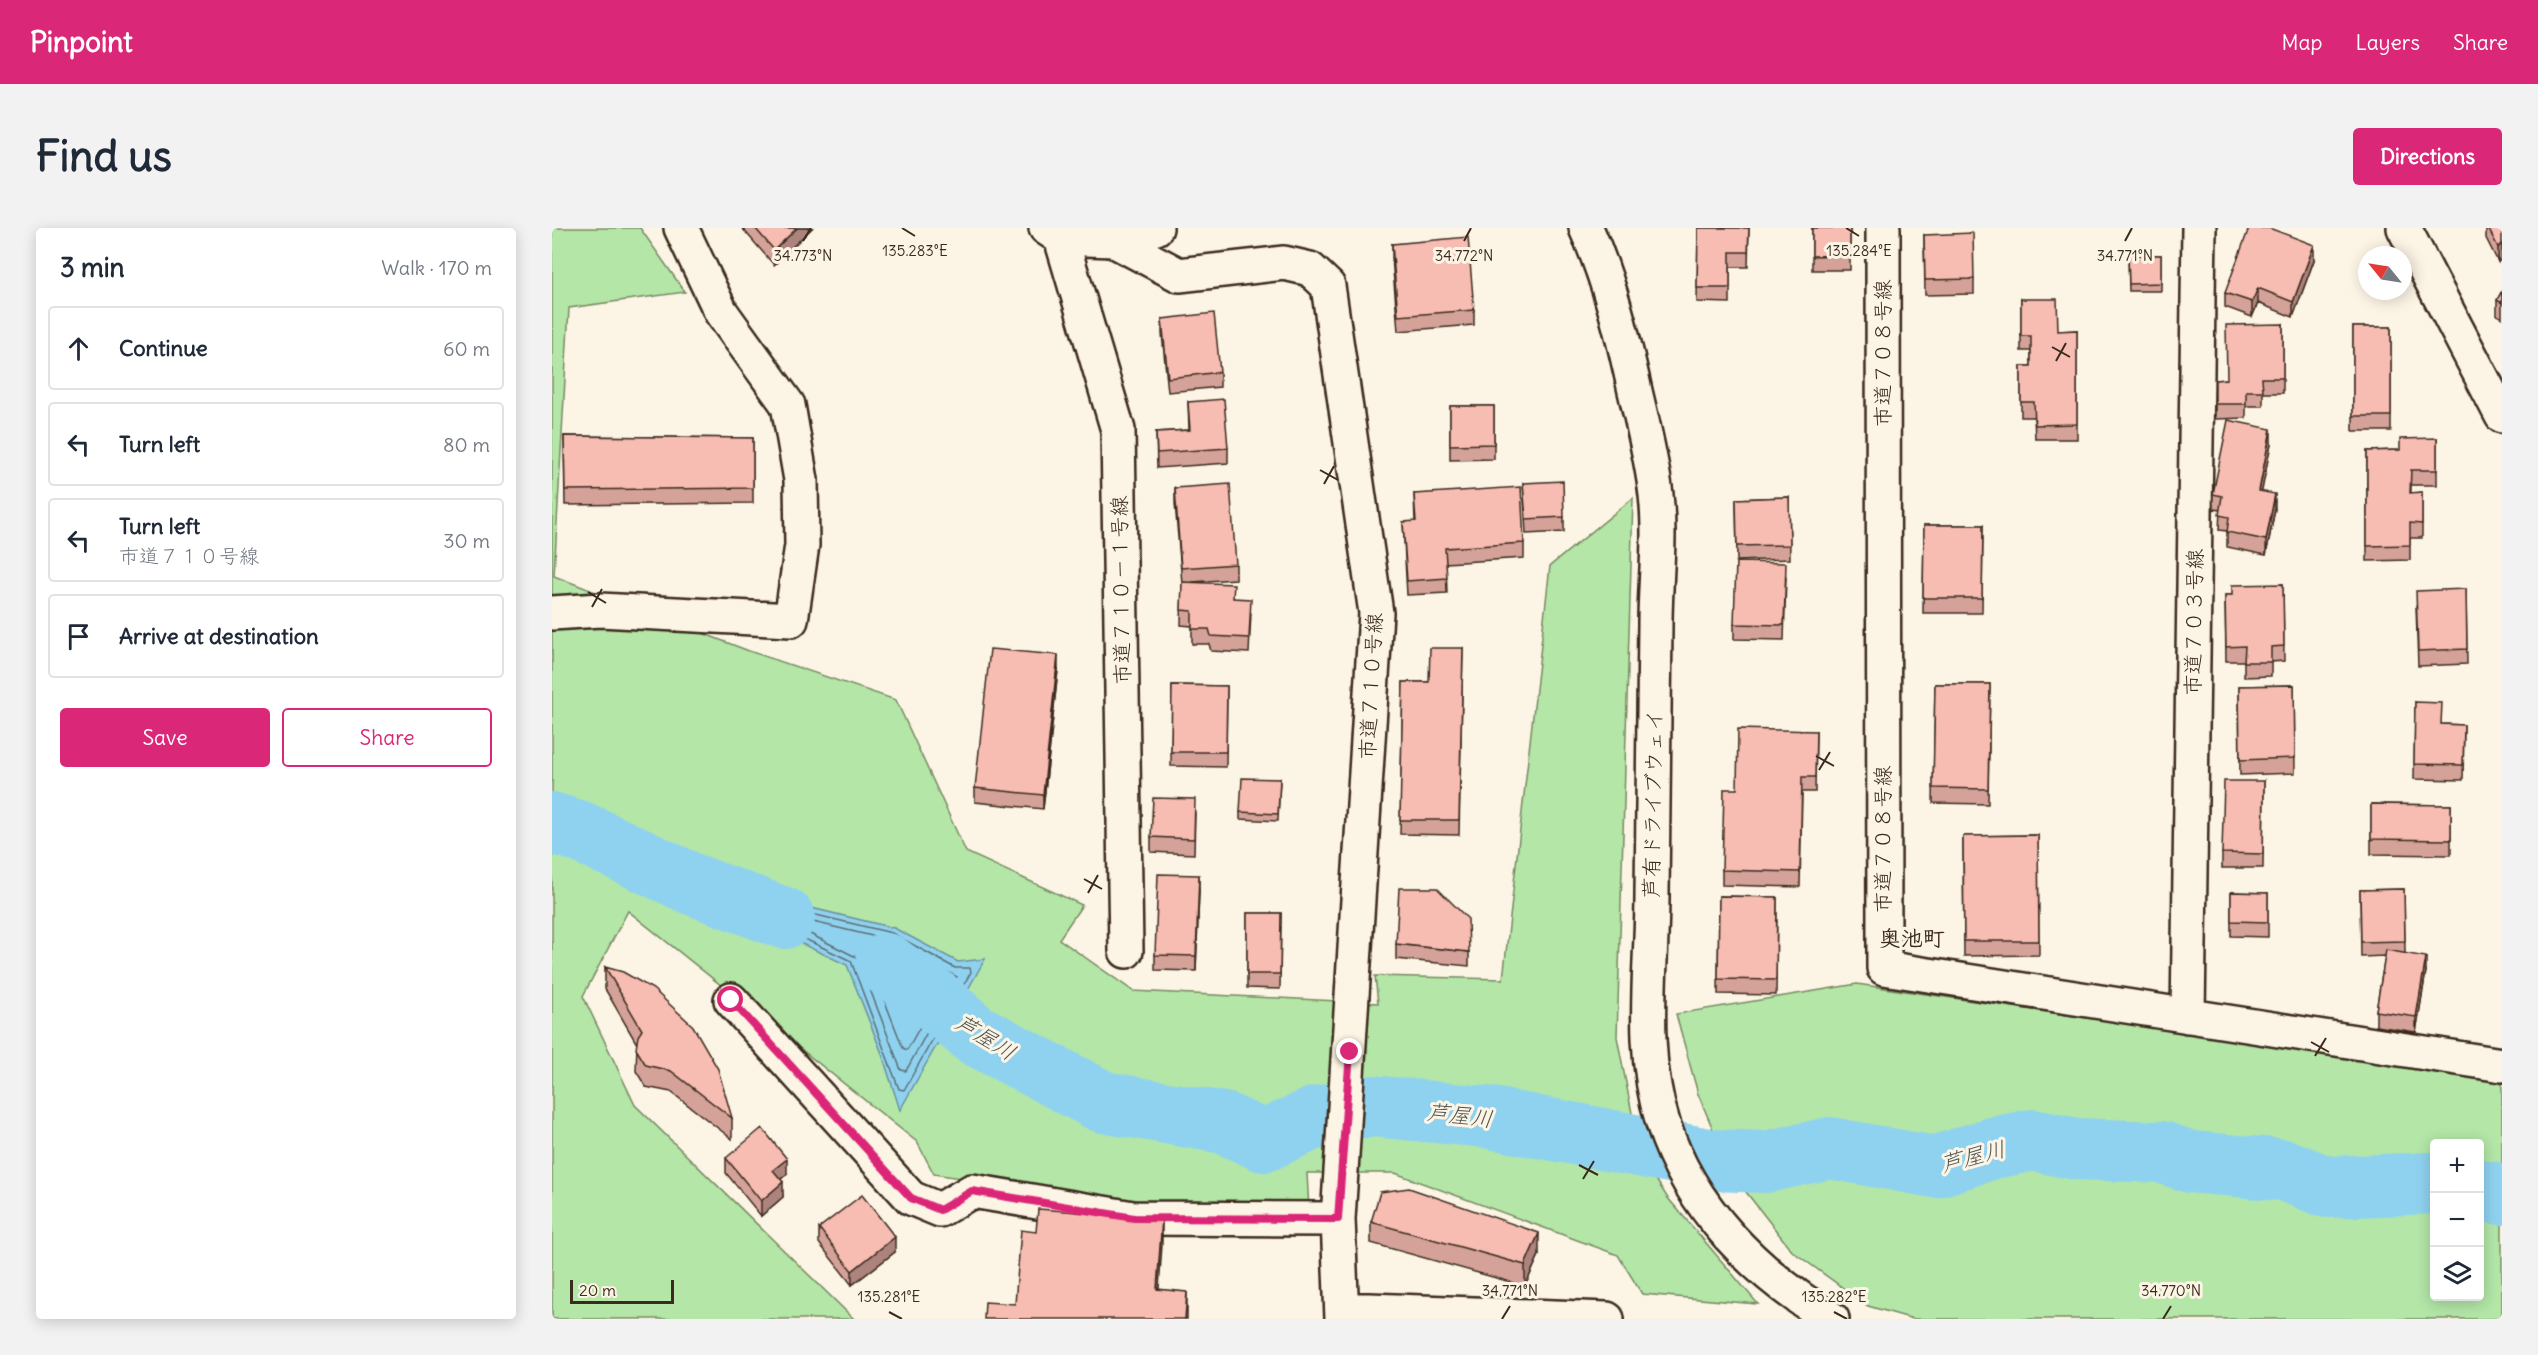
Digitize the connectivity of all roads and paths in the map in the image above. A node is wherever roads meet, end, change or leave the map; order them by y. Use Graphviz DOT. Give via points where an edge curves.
graph roads {
  1 [pos="681,228"];
  2 [pos="1156,228"];
  3 [pos="1586,228"];
  4 [pos="1882,228"];
  5 [pos="2199,228"];
  6 [pos="2404,228"];
  7 [pos="1053,233"];
  8 [pos="1113,240"];
  9 [pos="2502,416"];
  10 [pos="552,613"];
  11 [pos="1126,951"];
  12 [pos="731,1000"];
  13 [pos="2188,1016"];
  14 [pos="2502,1065"];
  15 [pos="1339,1206"];
  16 [pos="1342,1314"];
  17 [pos="1607,1319"];
  18 [pos="1832,1319"];
  1 -- 10 [label="street" via="721,312 788,405 801,480 802,545 791,620 600,610"];
  2 -- 8 [label="street"];
  3 -- 18 [label="street, 芦有ドライブウェイ" via="1599,257 1626,350 1656,497 1652,938 1647,1018 1650,1069 1663,1124 1709,1214 1746,1255 1804,1302"];
  4 -- 13 [label="street, 市道７０８号線" via="1884,968"];
  5 -- 13 [label="street, 市道７０３号線"];
  6 -- 9 [label="street"];
  7 -- 8 [label="street, 市道７１０号線"];
  7 -- 11 [label="street, 市道７１０－１号線" via="1118,430"];
  8 -- 15 [label="street, 市道７１０号線" via="1179,275 1284,263 1310,269 1328,286 1377,614"];
  12 -- 15 [label="street" via="911,1198 940,1210 972,1191 1134,1218"];
  13 -- 14 [label="street, 市道７０８号線"];
  15 -- 16 [label="street, 市道７１０号線"];
  16 -- 17 [label="street"];
}
